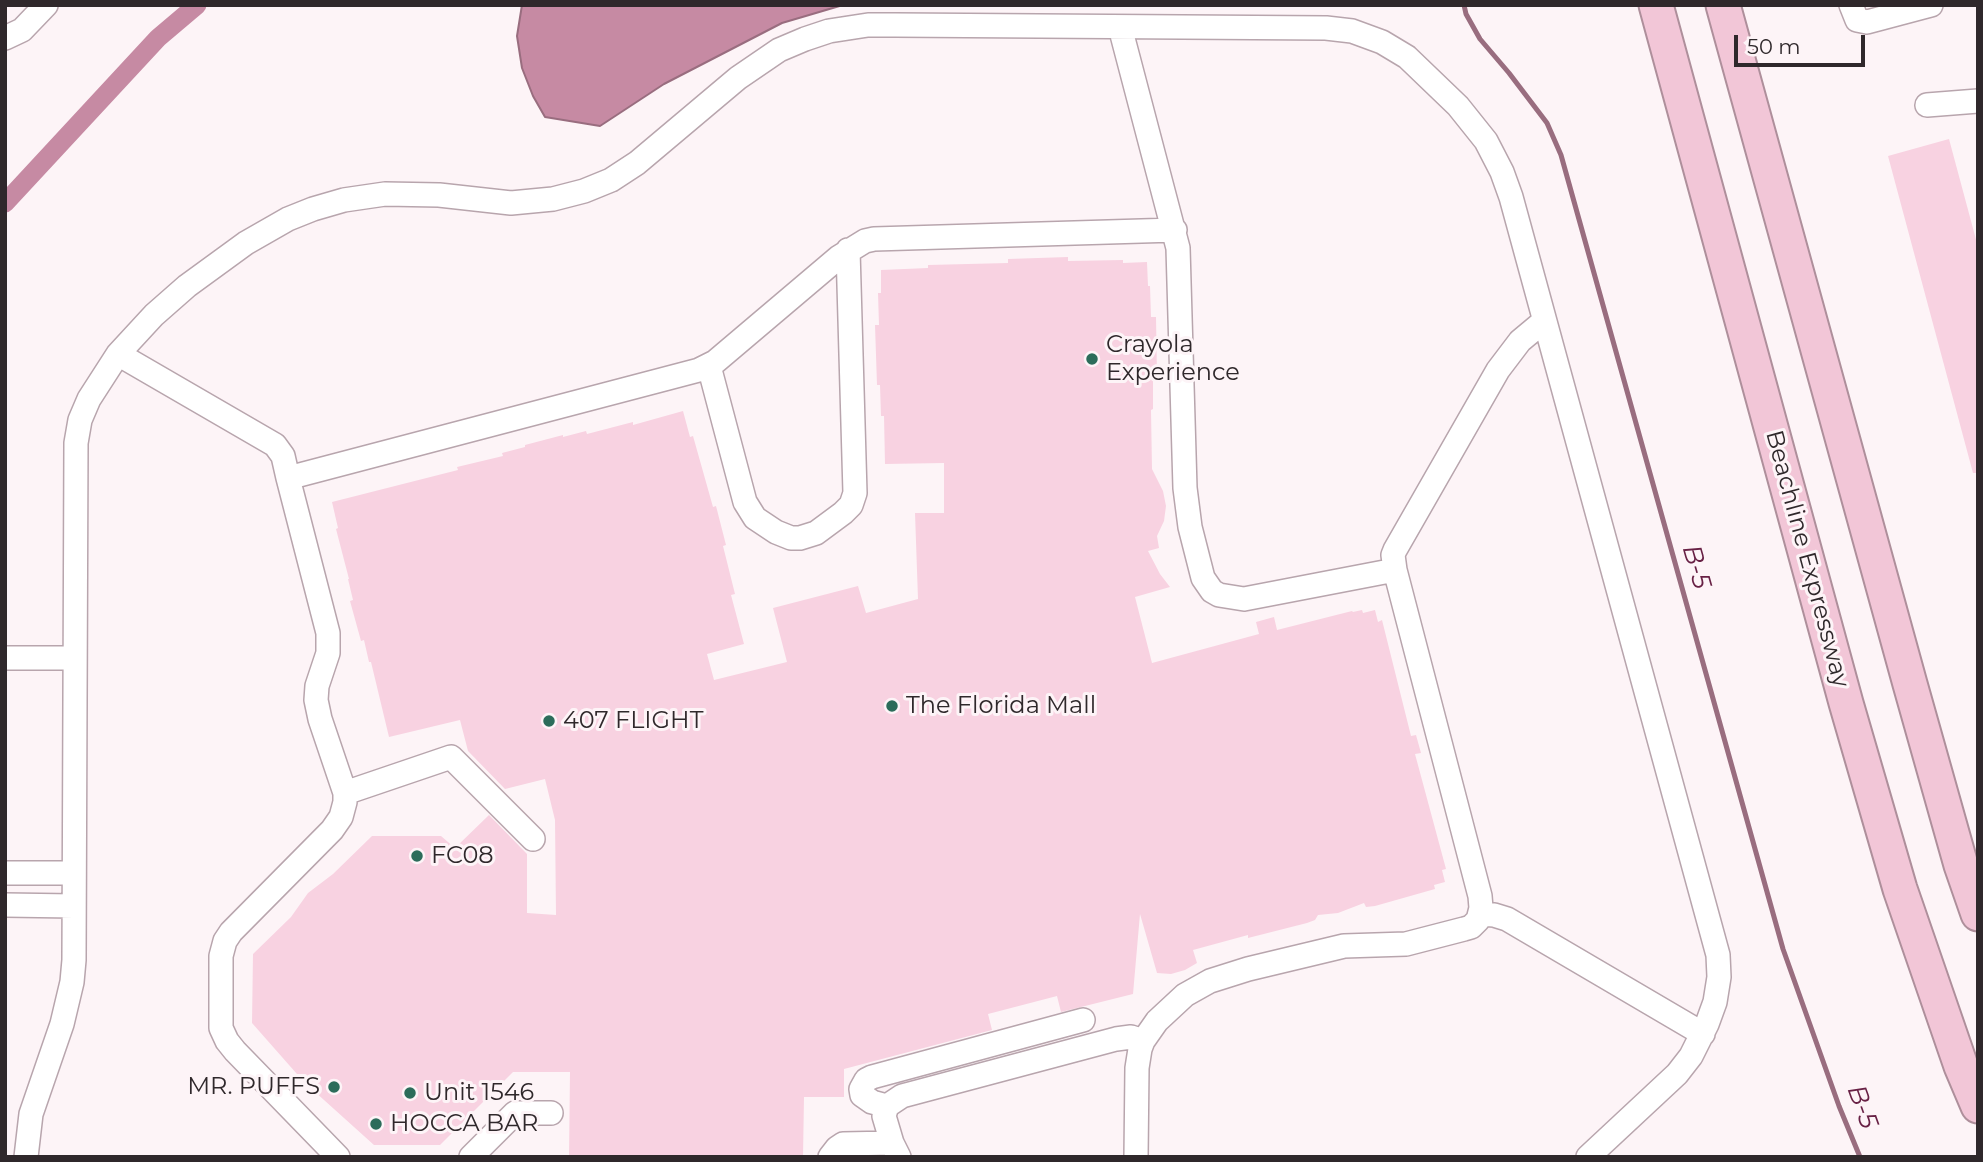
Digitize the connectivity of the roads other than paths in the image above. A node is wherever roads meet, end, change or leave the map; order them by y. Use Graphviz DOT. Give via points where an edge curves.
graph roads {
  1 [pos="46,5"];
  2 [pos="1656,5"];
  3 [pos="1723,5"];
  4 [pos="1851,5"];
  5 [pos="1931,5"];
  6 [pos="1120,27"];
  7 [pos="5,38"];
  8 [pos="1978,102"];
  9 [pos="1927,105"];
  10 [pos="1175,230"];
  11 [pos="848,250"];
  12 [pos="1544,321"];
  13 [pos="118,354"];
  14 [pos="709,366"];
  15 [pos="288,478"];
  16 [pos="1395,570"];
  17 [pos="5,658"];
  18 [pos="75,658"];
  19 [pos="345,793"];
  20 [pos="533,839"];
  21 [pos="5,873"];
  22 [pos="74,873"];
  23 [pos="5,905"];
  24 [pos="74,906"];
  25 [pos="1480,914"];
  26 [pos="1978,914"];
  27 [pos="1083,1020"];
  28 [pos="1037,1032"];
  29 [pos="1703,1034"];
  30 [pos="1143,1041"];
  31 [pos="940,1058"];
  32 [pos="1044,1058"];
  33 [pos="946,1083"];
  34 [pos="887,1106"];
  35 [pos="1978,1106"];
  36 [pos="551,1113"];
  37 [pos="896,1150"];
  38 [pos="26,1157"];
  39 [pos="338,1157"];
  40 [pos="471,1157"];
  41 [pos="830,1157"];
  42 [pos="1136,1157"];
  43 [pos="1588,1157"];
  1 -- 7 [label="lane" via="22,30"];
  2 -- 35 [label="highway, Beachline Expressway" via="1900,889"];
  3 -- 26 [label="highway"];
  4 -- 5 [label="lane" via="1857,20 1867,22"];
  6 -- 10 [label="lane"];
  6 -- 12 [label="lane" via="1333,28 1362,34 1399,51 1469,117 1486,141 1511,197"];
  6 -- 13 [label="lane" via="881,25 817,34 759,62 637,163 584,191 510,203 425,194 374,195 288,219 187,286"];
  8 -- 9 [label="lane"];
  10 -- 11 [label="lane" via="874,239"];
  10 -- 16 [label="lane" via="1186,500 1195,553 1207,585 1219,595 1244,599"];
  11 -- 14 [label="lane"];
  11 -- 14 [label="lane" via="855,487 843,513 816,533 800,538 776,532 755,518 745,502"];
  12 -- 16 [label="lane" via="1520,341 1498,370 1395,550"];
  12 -- 29 [label="lane" via="1715,939 1718,990"];
  13 -- 15 [label="lane" via="275,445"];
  13 -- 18 [label="lane" via="89,399 75,443"];
  14 -- 15 [label="lane"];
  15 -- 19 [label="lane" via="328,633 317,709"];
  16 -- 25 [label="lane"];
  17 -- 18 [label="lane"];
  18 -- 22 [label="lane"];
  19 -- 20 [label="lane" via="451,757"];
  19 -- 39 [label="lane" via="343,810 332,830 231,932 221,956 221,1028 227,1041"];
  21 -- 22 [label="lane"];
  22 -- 24 [label="lane"];
  23 -- 24 [label="lane"];
  24 -- 38 [label="lane" via="68,1003 31,1114"];
  25 -- 29 [label="lane" via="1517,925"];
  25 -- 30 [label="lane" via="1471,927 1420,941 1344,946 1220,977 1176,1003"];
  27 -- 28 [label="lane"];
  28 -- 31 [label="lane"];
  28 -- 32 [label="lane"];
  29 -- 43 [label="lane" via="1684,1066"];
  30 -- 32 [label="lane" via="1116,1038"];
  30 -- 42 [label="lane" via="1137,1068"];
  31 -- 33 [label="lane"];
  31 -- 34 [label="lane" via="866,1080 863,1095"];
  32 -- 33 [label="lane"];
  33 -- 34 [label="lane" via="902,1096"];
  34 -- 37 [label="lane" via="884,1116"];
  36 -- 40 [label="lane" via="515,1114"];
  37 -- 41 [label="lane" via="843,1144"];
}
